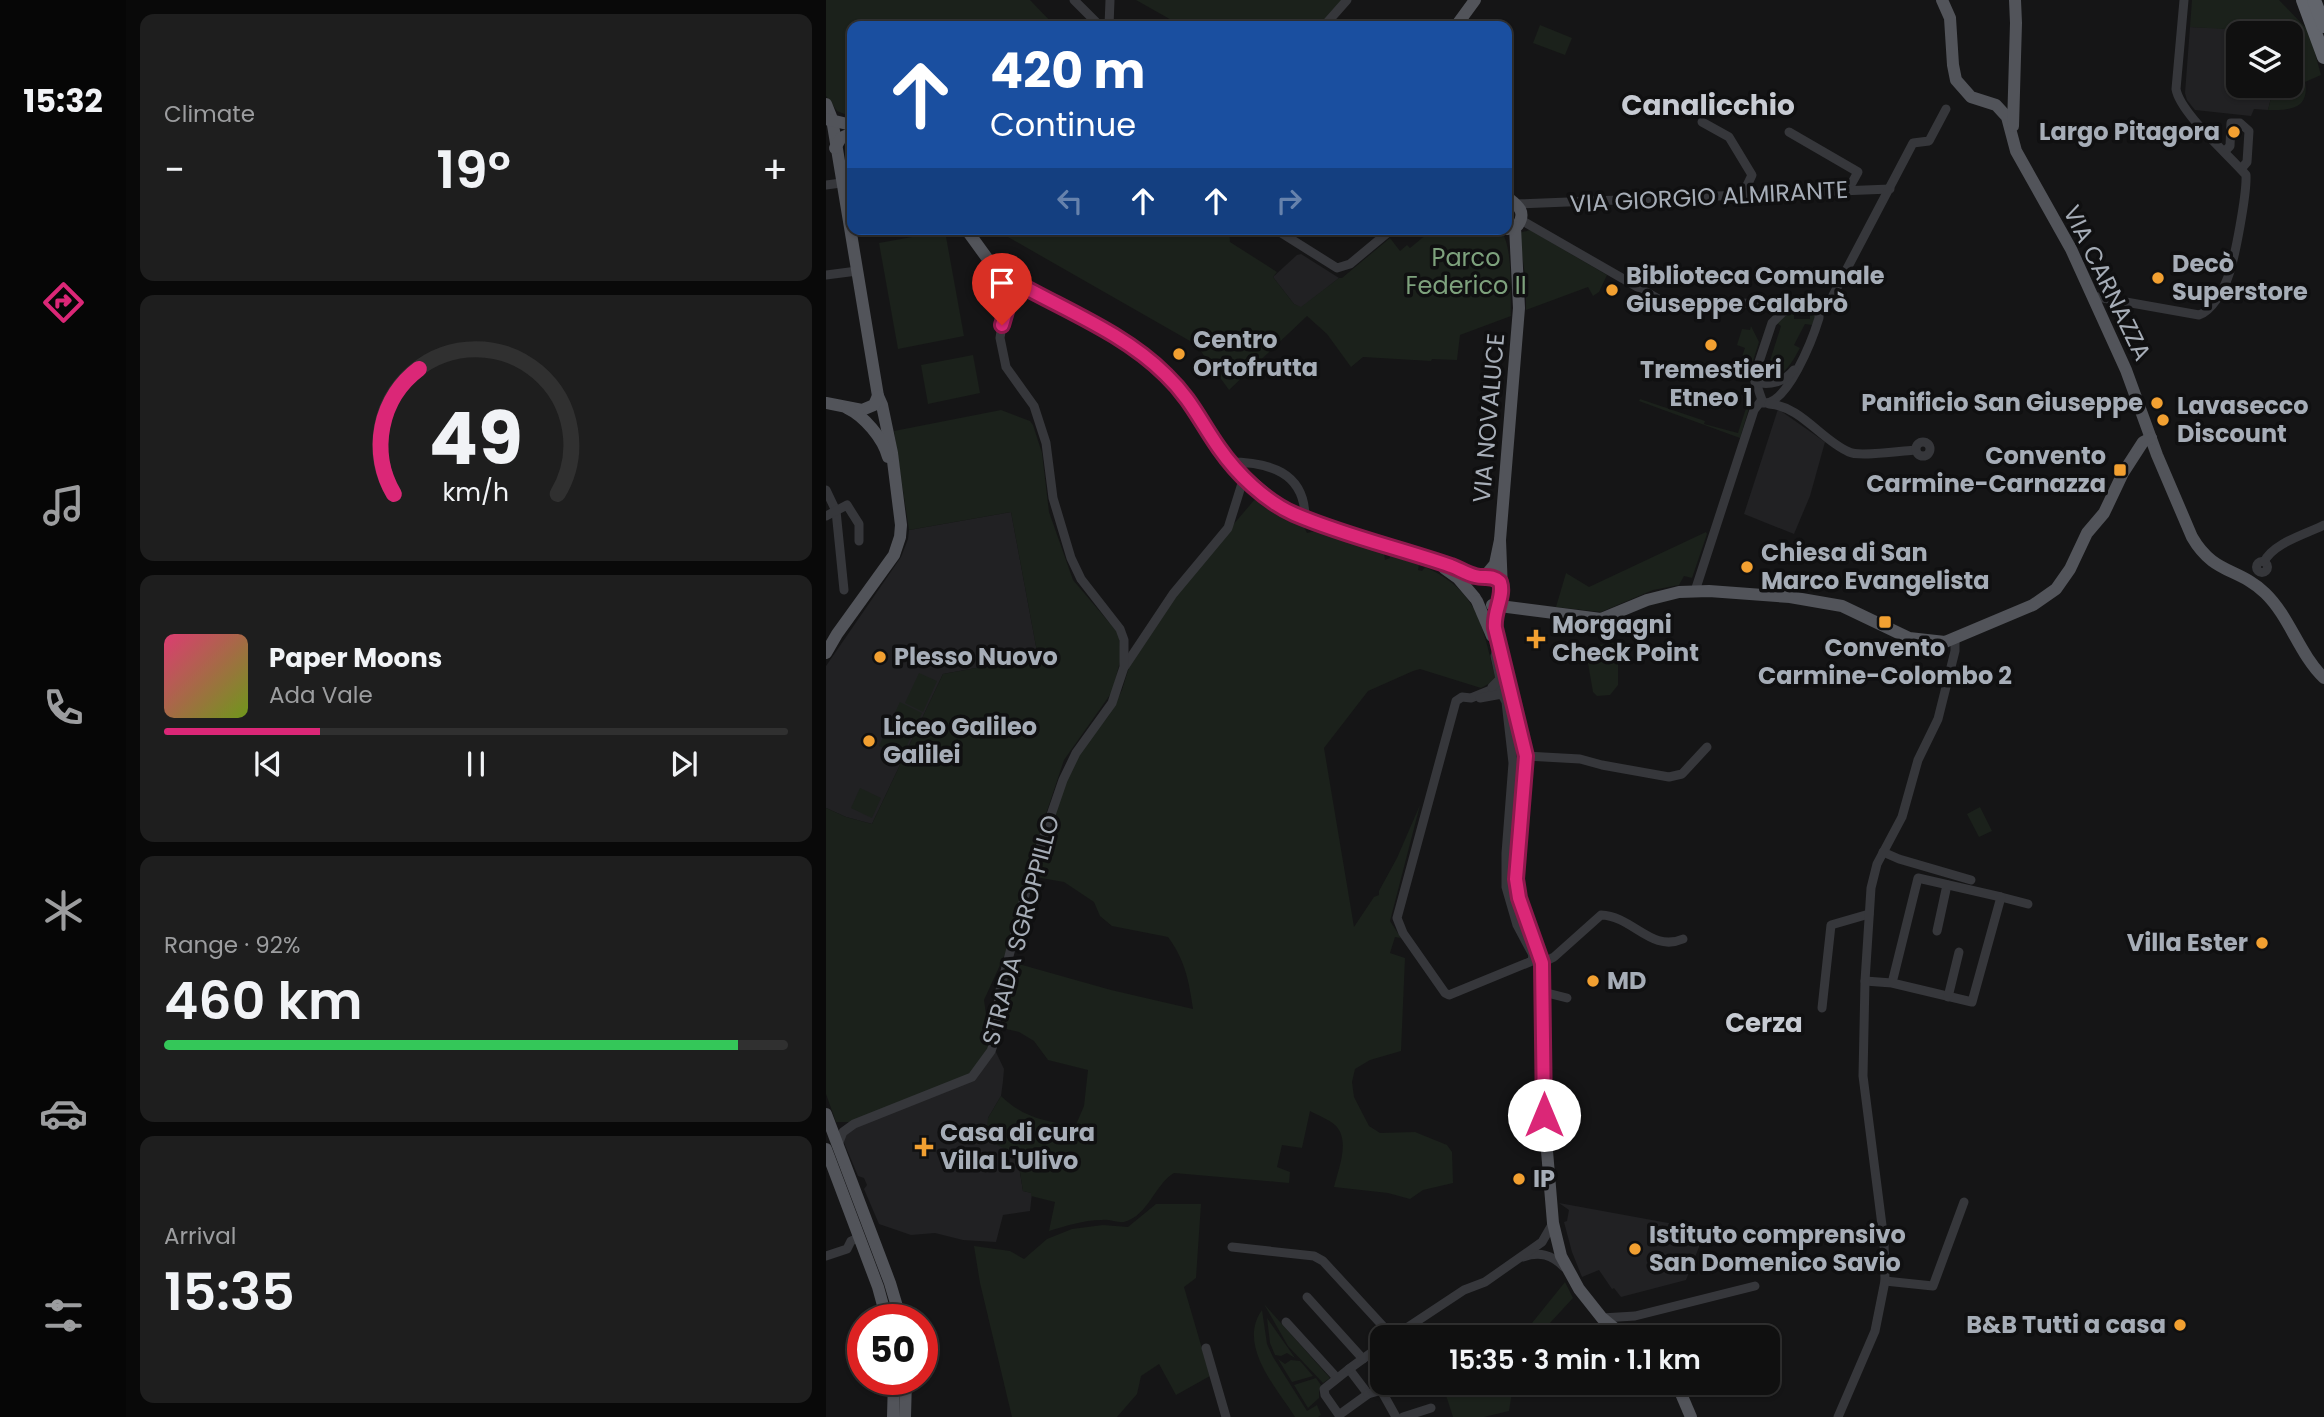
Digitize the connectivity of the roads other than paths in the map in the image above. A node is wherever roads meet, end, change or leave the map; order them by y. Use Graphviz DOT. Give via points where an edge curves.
graph roads {
  1 [pos="1074,0"];
  2 [pos="1110,0"];
  3 [pos="1475,0"];
  4 [pos="1942,0"];
  5 [pos="2015,0"];
  6 [pos="2184,0"];
  7 [pos="2303,0"];
  8 [pos="2314,0"];
  9 [pos="1344,4"];
  10 [pos="1095,21"];
  11 [pos="1109,21"];
  12 [pos="1329,21"];
  13 [pos="1459,21"];
  14 [pos="2324,26"];
  15 [pos="2324,57"];
  16 [pos="2014,66"];
  17 [pos="1963,88"];
  18 [pos="826,104"];
  19 [pos="1946,108"];
  20 [pos="829,119"];
  21 [pos="1702,122"];
  22 [pos="847,124"];
  23 [pos="1789,132"];
  24 [pos="847,135"];
  25 [pos="835,148"];
  26 [pos="2016,151"];
  27 [pos="2225,151"];
  28 [pos="2241,169"];
  29 [pos="841,183"];
  30 [pos="826,185"];
  31 [pos="1889,189"];
  32 [pos="1848,190"];
  33 [pos="1742,196"];
  34 [pos="1544,204"];
  35 [pos="1514,213"];
  36 [pos="847,216"];
  37 [pos="1536,227"];
  38 [pos="850,235"];
  39 [pos="970,235"];
  40 [pos="1285,235"];
  41 [pos="1385,235"];
  42 [pos="857,271"];
  43 [pos="826,275"];
  44 [pos="1017,283"];
  45 [pos="1834,294"];
  46 [pos="2092,296"];
  47 [pos="1753,305"];
  48 [pos="1795,307"];
  49 [pos="1814,308"];
  50 [pos="1772,323"];
  51 [pos="1816,329"];
  52 [pos="1797,366"];
  53 [pos="1755,382"];
  54 [pos="1786,389"];
  55 [pos="878,396"];
  56 [pos="826,403"];
  57 [pos="1762,403"];
  58 [pos="847,408"];
  59 [pos="1793,412"];
  60 [pos="2151,438"];
  61 [pos="1915,450"];
  62 [pos="1229,462"];
  63 [pos="894,477"];
  64 [pos="1244,477"];
  65 [pos="826,490"];
  66 [pos="836,511"];
  67 [pos="826,516"];
  68 [pos="1305,518"];
  69 [pos="2324,525"];
  70 [pos="1500,540"];
  71 [pos="859,541"];
  72 [pos="1434,562"];
  73 [pos="2264,562"];
  74 [pos="1484,577"];
  75 [pos="1502,587"];
  76 [pos="844,590"];
  77 [pos="1695,591"];
  78 [pos="1476,599"];
  79 [pos="1495,604"];
  80 [pos="1513,606"];
  81 [pos="1536,610"];
  82 [pos="1495,628"];
  83 [pos="837,634"];
  84 [pos="1955,639"];
  85 [pos="826,645"];
  86 [pos="826,653"];
  87 [pos="1500,655"];
  88 [pos="1124,667"];
  89 [pos="2324,678"];
  90 [pos="1508,682"];
  91 [pos="1485,692"];
  92 [pos="1471,698"];
  93 [pos="1510,701"];
  94 [pos="1707,747"];
  95 [pos="1526,756"];
  96 [pos="1883,852"];
  97 [pos="1971,880"];
  98 [pos="1947,885"];
  99 [pos="2001,897"];
  100 [pos="2028,904"];
  101 [pos="1869,914"];
  102 [pos="1937,931"];
  103 [pos="1683,939"];
  104 [pos="1959,952"];
  105 [pos="1539,957"];
  106 [pos="1865,981"];
  107 [pos="1892,984"];
  108 [pos="1543,992"];
  109 [pos="1948,997"];
  110 [pos="1567,998"];
  111 [pos="1822,1008"];
  112 [pos="826,1115"];
  113 [pos="854,1124"];
  114 [pos="832,1147"];
  115 [pos="1964,1202"];
  116 [pos="1553,1223"];
  117 [pos="860,1237"];
  118 [pos="1542,1242"];
  119 [pos="1558,1245"];
  120 [pos="1232,1247"];
  121 [pos="1545,1255"];
  122 [pos="826,1256"];
  123 [pos="1518,1259"];
  124 [pos="1568,1271"];
  125 [pos="1885,1281"];
  126 [pos="1755,1286"];
  127 [pos="1307,1297"];
  128 [pos="882,1304"];
  129 [pos="896,1304"];
  130 [pos="1635,1316"];
  131 [pos="1602,1318"];
  132 [pos="1286,1322"];
  133 [pos="1382,1325"];
  134 [pos="1411,1325"];
  135 [pos="1610,1325"];
  136 [pos="1617,1325"];
  137 [pos="1206,1348"];
  138 [pos="1370,1354"];
  139 [pos="1363,1359"];
  140 [pos="1349,1369"];
  141 [pos="1337,1378"];
  142 [pos="1368,1394"];
  143 [pos="894,1395"];
  144 [pos="906,1395"];
  145 [pos="1384,1395"];
  146 [pos="1681,1395"];
  147 [pos="1431,1408"];
  148 [pos="1343,1415"];
  149 [pos="893,1417"];
  150 [pos="905,1417"];
  151 [pos="1226,1417"];
  152 [pos="1396,1417"];
  153 [pos="1403,1417"];
  154 [pos="1691,1417"];
  155 [pos="1838,1417"];
  1 -- 10 [label="street"];
  2 -- 11 [label="street"];
  3 -- 13 [label="main road"];
  4 -- 17 [label="main road" via="1950,18 1954,74"];
  5 -- 16 [label="main road"];
  6 -- 27 [label="street" via="2177,97"];
  7 -- 15 [label="highway"];
  8 -- 14 [label="highway"];
  9 -- 12 [label="street"];
  16 -- 17 [label="main road" via="2007,92 2000,97 1983,97"];
  16 -- 26 [label="main road"];
  17 -- 26 [label="main road" via="1971,97 2004,112"];
  18 -- 20 [label="main road"];
  19 -- 31 [label="street" via="1930,141 1913,143"];
  20 -- 22 [label="main road"];
  20 -- 25 [label="main road"];
  21 -- 33 [label="street" via="1729,137 1752,175"];
  23 -- 32 [label="street" via="1858,172"];
  24 -- 25 [label="main road"];
  25 -- 29 [label="main road"];
  26 -- 46 [label="main road, VIA CARNAZZA"];
  27 -- 28 [label="street"];
  27 -- 28 [label="street" via="2230,146 2231,123 2240,123 2249,131 2247,162"];
  28 -- 46 [label="street" via="2247,180 2231,267 2220,294 2204,313"];
  29 -- 30 [label="street"];
  29 -- 36 [label="main road"];
  31 -- 32 [label="street, VIA GIORGIO ALMIRANTE"];
  31 -- 45 [label="street"];
  32 -- 33 [label="street, VIA GIORGIO ALMIRANTE"];
  33 -- 34 [label="street, VIA GIORGIO ALMIRANTE"];
  34 -- 35 [label="street, VIA GIORGIO ALMIRANTE"];
  34 -- 37 [label="street" via="1535,216"];
  35 -- 37 [label="street"];
  35 -- 70 [label="main road, VIA NOVALUCE" via="1519,308"];
  37 -- 47 [label="street" via="1667,304"];
  38 -- 42 [label="main road"];
  39 -- 44 [label="main road" via="987,258"];
  40 -- 41 [label="street" via="1337,268 1350,264"];
  42 -- 43 [label="street"];
  42 -- 55 [label="main road"];
  44 -- 62 [label="main road" via="1146,356 1193,405"];
  44 -- 88 [label="street, STRADA SGROPPILLO" via="1000,338 1006,368 1034,405 1071,558 1081,579 1120,629"];
  45 -- 49 [label="street" via="1824,307"];
  45 -- 51 [label="street"];
  46 -- 60 [label="main road, VIA CARNAZZA"];
  47 -- 48 [label="street"];
  47 -- 50 [label="street" via="1768,313"];
  48 -- 49 [label="street"];
  48 -- 50 [label="street"];
  49 -- 51 [label="street" via="1820,316"];
  50 -- 53 [label="street"];
  51 -- 52 [label="street"];
  52 -- 53 [label="street" via="1773,383"];
  52 -- 54 [label="street"];
  53 -- 57 [label="street"];
  54 -- 57 [label="street"];
  54 -- 59 [label="street" via="1785,402"];
  55 -- 58 [label="main road" via="871,408"];
  55 -- 63 [label="main road"];
  56 -- 58 [label="main road"];
  57 -- 59 [label="street"];
  57 -- 77 [label="street"];
  58 -- 63 [label="main road" via="864,419 884,447"];
  59 -- 61 [label="street" via="1849,453"];
  60 -- 84 [label="main road" via="2143,442 2123,473 2104,513 2087,533 2056,589 2033,605"];
  60 -- 89 [label="main road, VIA CARNAZZA" via="2198,548 2212,562 2266,594"];
  62 -- 64 [label="main road"];
  62 -- 68 [label="street" via="1253,462 1291,478 1304,499"];
  63 -- 83 [label="main road" via="901,525 897,549"];
  64 -- 68 [label="main road"];
  64 -- 88 [label="street" via="1228,528 1172,594"];
  65 -- 66 [label="street"];
  66 -- 67 [label="street"];
  66 -- 71 [label="street" via="847,505 859,524"];
  66 -- 76 [label="street"];
  68 -- 72 [label="main road"];
  69 -- 73 [label="street" via="2271,552"];
  70 -- 74 [label="main road" via="1495,564"];
  70 -- 75 [label="main road"];
  72 -- 74 [label="main road"];
  72 -- 78 [label="main road" via="1458,578"];
  74 -- 75 [label="main road" via="1497,579"];
  74 -- 78 [label="main road" via="1474,586"];
  75 -- 79 [label="main road"];
  75 -- 81 [label="main road"];
  77 -- 81 [label="main road" via="1661,595 1601,619"];
  77 -- 84 [label="main road" via="1822,601 1909,638"];
  78 -- 79 [label="main road" via="1483,605"];
  78 -- 87 [label="main road"];
  79 -- 80 [label="main road"];
  79 -- 82 [label="main road"];
  80 -- 81 [label="main road"];
  80 -- 82 [label="main road"];
  82 -- 87 [label="main road"];
  83 -- 85 [label="main road"];
  83 -- 86 [label="main road"];
  84 -- 96 [label="street" via="1938,719 1913,773 1902,817"];
  87 -- 90 [label="main road"];
  87 -- 91 [label="street" via="1495,656 1500,680"];
  88 -- 113 [label="street, STRADA SGROPPILLO" via="1112,703 1076,753 1059,790 1030,876 997,1004 991,1051 972,1077"];
  90 -- 91 [label="street"];
  90 -- 93 [label="main road"];
  91 -- 92 [label="street"];
  92 -- 93 [label="street" via="1502,694"];
  92 -- 105 [label="street" via="1456,701 1397,922 1449,995"];
  93 -- 95 [label="main road"];
  93 -- 105 [label="street" via="1513,763 1506,887 1517,925"];
  94 -- 95 [label="street" via="1682,775 1669,778 1580,759"];
  95 -- 105 [label="main road" via="1516,879"];
  96 -- 97 [label="street"];
  96 -- 101 [label="street" via="1874,874"];
  98 -- 99 [label="street"];
  98 -- 102 [label="street"];
  98 -- 107 [label="street" via="1917,878"];
  99 -- 100 [label="street"];
  99 -- 109 [label="street" via="1974,1000 1969,1003"];
  101 -- 106 [label="street"];
  101 -- 111 [label="street" via="1831,925"];
  103 -- 105 [label="street" via="1665,943 1601,915 1554,957"];
  104 -- 109 [label="street"];
  105 -- 108 [label="main road"];
  106 -- 107 [label="street"];
  106 -- 125 [label="street" via="1863,1076"];
  107 -- 109 [label="street"];
  108 -- 110 [label="street"];
  108 -- 116 [label="main road" via="1544,1115"];
  112 -- 113 [label="street" via="836,1125"];
  112 -- 114 [label="main road"];
  113 -- 114 [label="street"];
  114 -- 117 [label="main road"];
  114 -- 129 [label="main road" via="876,1244"];
  115 -- 125 [label="street" via="1933,1286"];
  116 -- 118 [label="street"];
  116 -- 119 [label="main road"];
  117 -- 122 [label="street" via="848,1249"];
  117 -- 128 [label="main road"];
  118 -- 119 [label="street"];
  118 -- 123 [label="street"];
  119 -- 121 [label="street"];
  119 -- 124 [label="main road"];
  120 -- 133 [label="street" via="1314,1256"];
  121 -- 123 [label="street"];
  121 -- 124 [label="street"];
  123 -- 134 [label="street"];
  124 -- 131 [label="main road"];
  125 -- 155 [label="street" via="1872,1341"];
  126 -- 130 [label="street"];
  127 -- 139 [label="street"];
  130 -- 131 [label="street"];
  130 -- 136 [label="street"];
  131 -- 135 [label="main road"];
  132 -- 141 [label="street"];
  137 -- 151 [label="street"];
  138 -- 139 [label="street"];
  139 -- 140 [label="street"];
  140 -- 141 [label="street"];
  140 -- 142 [label="street"];
  141 -- 148 [label="street" via="1324,1392"];
  142 -- 148 [label="street"];
  143 -- 149 [label="main road"];
  144 -- 150 [label="main road"];
  145 -- 152 [label="street"];
  146 -- 154 [label="main road"];
  147 -- 153 [label="street"];
}
